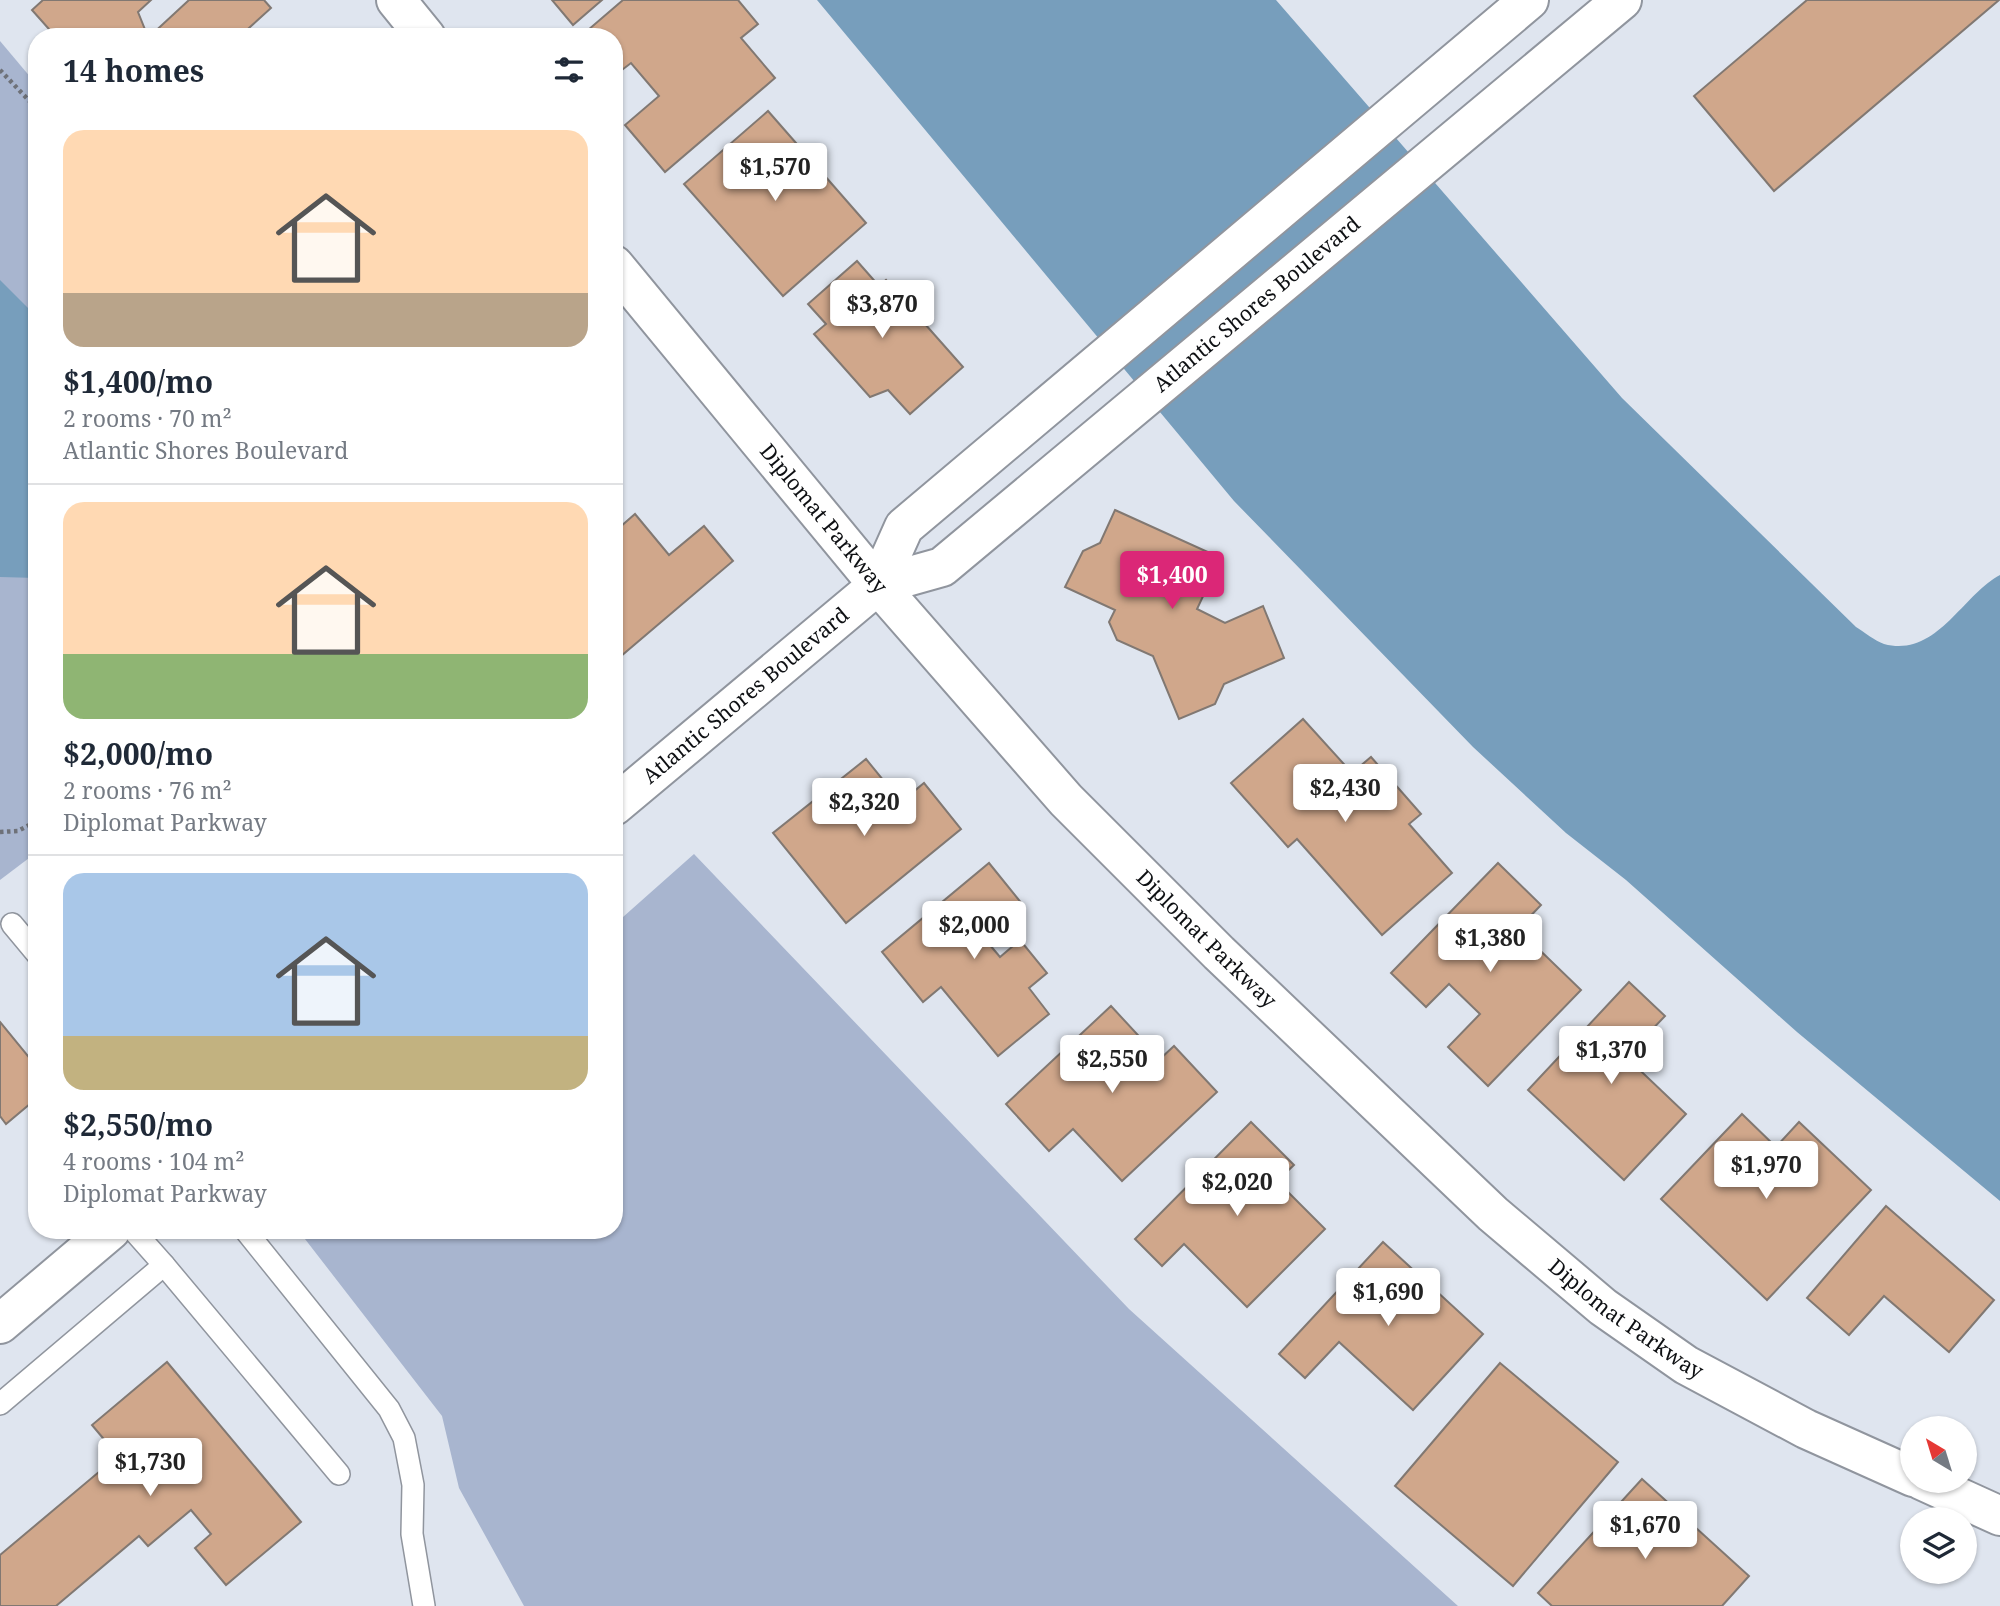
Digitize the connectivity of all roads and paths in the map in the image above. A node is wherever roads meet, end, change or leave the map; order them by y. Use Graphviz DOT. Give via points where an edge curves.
graph roads {
  1 [pos="396,0"];
  2 [pos="1529,0"];
  3 [pos="1622,0"];
  4 [pos="419,28"];
  5 [pos="0,70"];
  6 [pos="28,99"];
  7 [pos="623,276"];
  8 [pos="878,585"];
  9 [pos="623,798"];
  10 [pos="28,826"];
  11 [pos="0,831"];
  12 [pos="12,925"];
  13 [pos="28,944"];
  14 [pos="100,1239"];
  15 [pos="141,1239"];
  16 [pos="252,1239"];
  17 [pos="164,1265"];
  18 [pos="0,1324"];
  19 [pos="0,1404"];
  20 [pos="1900,1471"];
  21 [pos="339,1474"];
  22 [pos="1950,1493"];
  23 [pos="2000,1516"];
  24 [pos="424,1606"];
  1 -- 4 [label="street"];
  2 -- 8 [label="street, Atlantic Shores Boulevard" via="904,527"];
  3 -- 8 [label="street, Atlantic Shores Boulevard" via="942,567"];
  5 -- 6 [label="path"];
  7 -- 8 [label="street, Diplomat Parkway"];
  8 -- 9 [label="street, Atlantic Shores Boulevard"];
  8 -- 20 [label="street, Diplomat Parkway" via="1066,800 1219,953 1493,1213 1603,1307 1686,1365 1806,1429"];
  10 -- 11 [label="path"];
  12 -- 13 [label="lane"];
  14 -- 18 [label="street"];
  15 -- 17 [label="lane"];
  16 -- 24 [label="lane" via="389,1409 404,1438"];
  17 -- 19 [label="lane"];
  17 -- 21 [label="lane"];
  22 -- 23 [label="street"];
}
